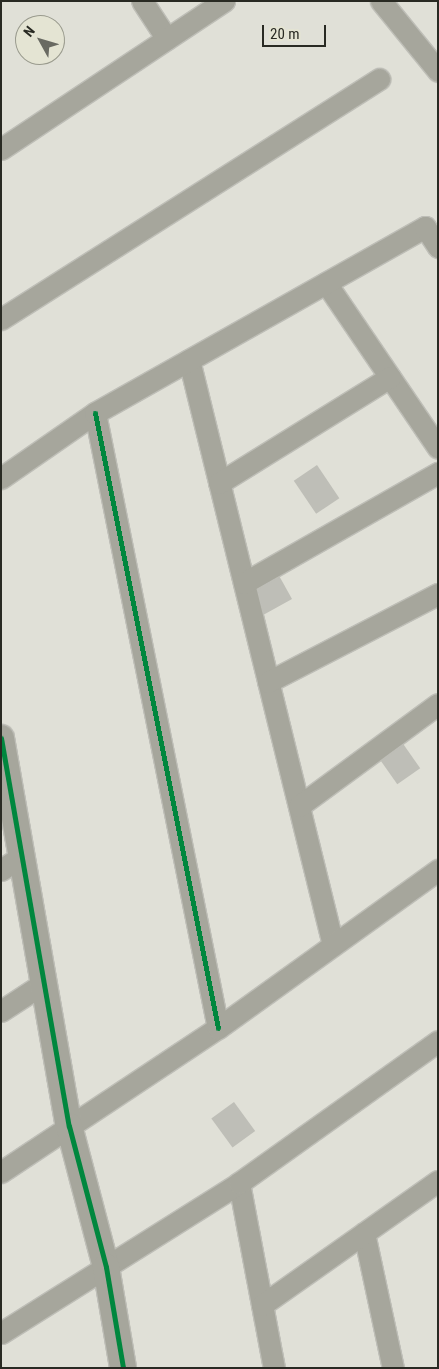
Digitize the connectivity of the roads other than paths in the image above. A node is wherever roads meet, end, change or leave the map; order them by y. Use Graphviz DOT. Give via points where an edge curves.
graph roads {
  1 [pos="142,1"];
  2 [pos="224,1"];
  3 [pos="381,1"];
  4 [pos="167,39"];
  5 [pos="438,71"];
  6 [pos="379,79"];
  7 [pos="1,149"];
  8 [pos="431,222"];
  9 [pos="438,247"];
  10 [pos="326,283"];
  11 [pos="1,319"];
  12 [pos="189,360"];
  13 [pos="390,377"];
  14 [pos="95,413"];
  15 [pos="438,448"];
  16 [pos="438,473"];
  17 [pos="1,478"];
  18 [pos="219,483"];
  19 [pos="244,584"];
  20 [pos="438,594"];
  21 [pos="268,682"];
  22 [pos="438,704"];
  23 [pos="1,738"];
  24 [pos="299,806"];
  25 [pos="12,863"];
  26 [pos="438,870"];
  27 [pos="333,945"];
  28 [pos="44,983"];
  29 [pos="1,1012"];
  30 [pos="218,1028"];
  31 [pos="438,1040"];
  32 [pos="68,1126"];
  33 [pos="1,1172"];
  34 [pos="438,1181"];
  35 [pos="239,1183"];
  36 [pos="364,1233"];
  37 [pos="106,1267"];
  38 [pos="262,1305"];
  39 [pos="1,1333"];
  40 [pos="123,1368"];
  41 [pos="274,1368"];
  42 [pos="393,1368"];
  1 -- 4 [label="street"];
  2 -- 4 [label="street"];
  3 -- 5 [label="street"];
  4 -- 7 [label="street"];
  6 -- 11 [label="street"];
  8 -- 9 [label="street"];
  8 -- 10 [label="street"];
  10 -- 12 [label="street"];
  10 -- 13 [label="street"];
  12 -- 14 [label="street"];
  12 -- 18 [label="street"];
  13 -- 15 [label="street"];
  13 -- 18 [label="street"];
  14 -- 17 [label="street"];
  14 -- 30 [label="street"];
  16 -- 19 [label="street"];
  18 -- 19 [label="street"];
  19 -- 21 [label="street"];
  20 -- 21 [label="street"];
  21 -- 24 [label="street"];
  22 -- 24 [label="street"];
  23 -- 25 [label="street"];
  24 -- 27 [label="street"];
  25 -- 28 [label="street"];
  26 -- 27 [label="street"];
  27 -- 30 [label="street"];
  28 -- 29 [label="street"];
  28 -- 32 [label="street"];
  30 -- 32 [label="street"];
  31 -- 35 [label="street"];
  32 -- 33 [label="street"];
  32 -- 37 [label="street"];
  34 -- 36 [label="street"];
  35 -- 37 [label="street"];
  35 -- 38 [label="street"];
  36 -- 38 [label="street"];
  36 -- 42 [label="street"];
  37 -- 39 [label="street"];
  37 -- 40 [label="street"];
  38 -- 41 [label="street"];
}
